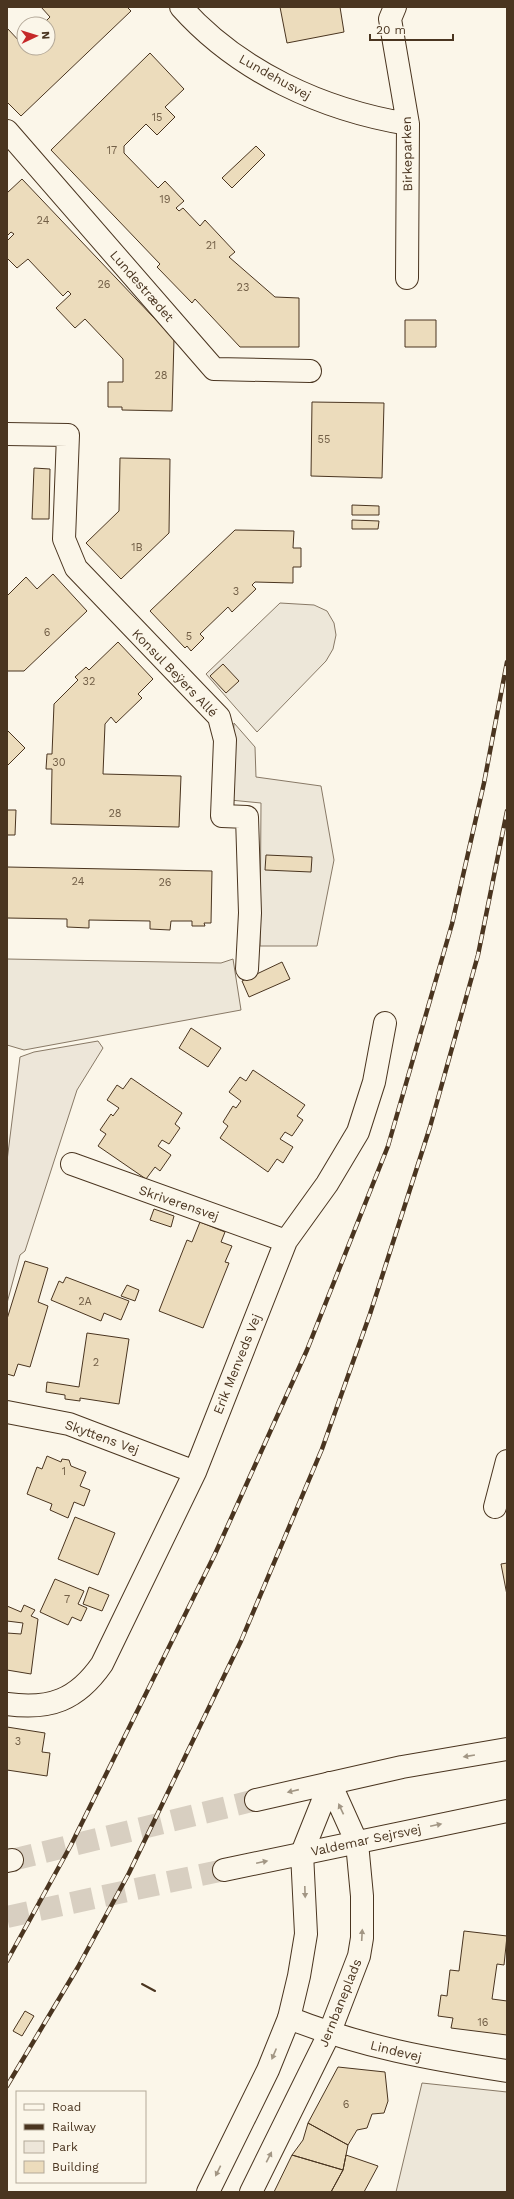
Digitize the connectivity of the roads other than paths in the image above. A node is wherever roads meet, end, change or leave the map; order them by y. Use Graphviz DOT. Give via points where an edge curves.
graph roads {
  1 [pos="181,7"];
  2 [pos="395,7"];
  3 [pos="408,124"];
  4 [pos="7,131"];
  5 [pos="407,278"];
  6 [pos="310,371"];
  7 [pos="7,434"];
  8 [pos="247,969"];
  9 [pos="385,1023"];
  10 [pos="72,1164"];
  11 [pos="286,1241"];
  12 [pos="7,1412"];
  13 [pos="507,1461"];
  14 [pos="194,1472"];
  15 [pos="495,1508"];
  16 [pos="7,1704"];
  17 [pos="507,1749"];
  18 [pos="330,1783"];
  19 [pos="256,1800"];
  20 [pos="507,1811"];
  21 [pos="357,1843"];
  22 [pos="302,1853"];
  23 [pos="224,1870"];
  24 [pos="289,2018"];
  25 [pos="329,2034"];
  26 [pos="507,2071"];
  27 [pos="208,2192"];
  28 [pos="251,2192"];
  1 -- 3 [label="street, Lundehusvej" via="229,51 273,78 310,97 373,118"];
  2 -- 3 [label="street, Birkeparken" via="390,19"];
  3 -- 5 [label="street, Birkeparken"];
  4 -- 6 [label="street, Lundestrædet" via="214,368"];
  7 -- 8 [label="street, Konsul Beÿers Allé" via="68,435 64,539 76,568 219,717 225,740 222,816 247,817 250,913"];
  9 -- 11 [label="street, Erik Menveds Vej" via="374,1082 358,1132 327,1184"];
  10 -- 11 [label="street, Skriverensvej"];
  11 -- 14 [label="street, Erik Menveds Vej"];
  12 -- 14 [label="street, Skyttens Vej" via="69,1424"];
  13 -- 15 [label="street"];
  14 -- 16 [label="street, Erik Menveds Vej" via="102,1664 86,1685 70,1697 50,1704 27,1707"];
  17 -- 18 [label="street, one-way" via="402,1767"];
  18 -- 19 [label="street, one-way"];
  21 -- 18 [label="street, Jernbaneplads, one-way"];
  18 -- 22 [label="street"];
  21 -- 20 [label="street, Valdemar Sejrsvej, one-way"];
  21 -- 22 [label="street, Valdemar Sejrsvej"];
  25 -- 21 [label="street, Jernbaneplads, one-way" via="354,1973 362,1938 362,1896"];
  23 -- 22 [label="street, Valdemar Sejrsvej, one-way"];
  22 -- 24 [label="street, one-way" via="306,1934"];
  24 -- 25 [label="street, Lindevej"];
  24 -- 27 [label="street, one-way" via="268,2070"];
  25 -- 26 [label="street, Lindevej" via="417,2057"];
  28 -- 25 [label="street, Jernbaneplads, one-way"];
}
